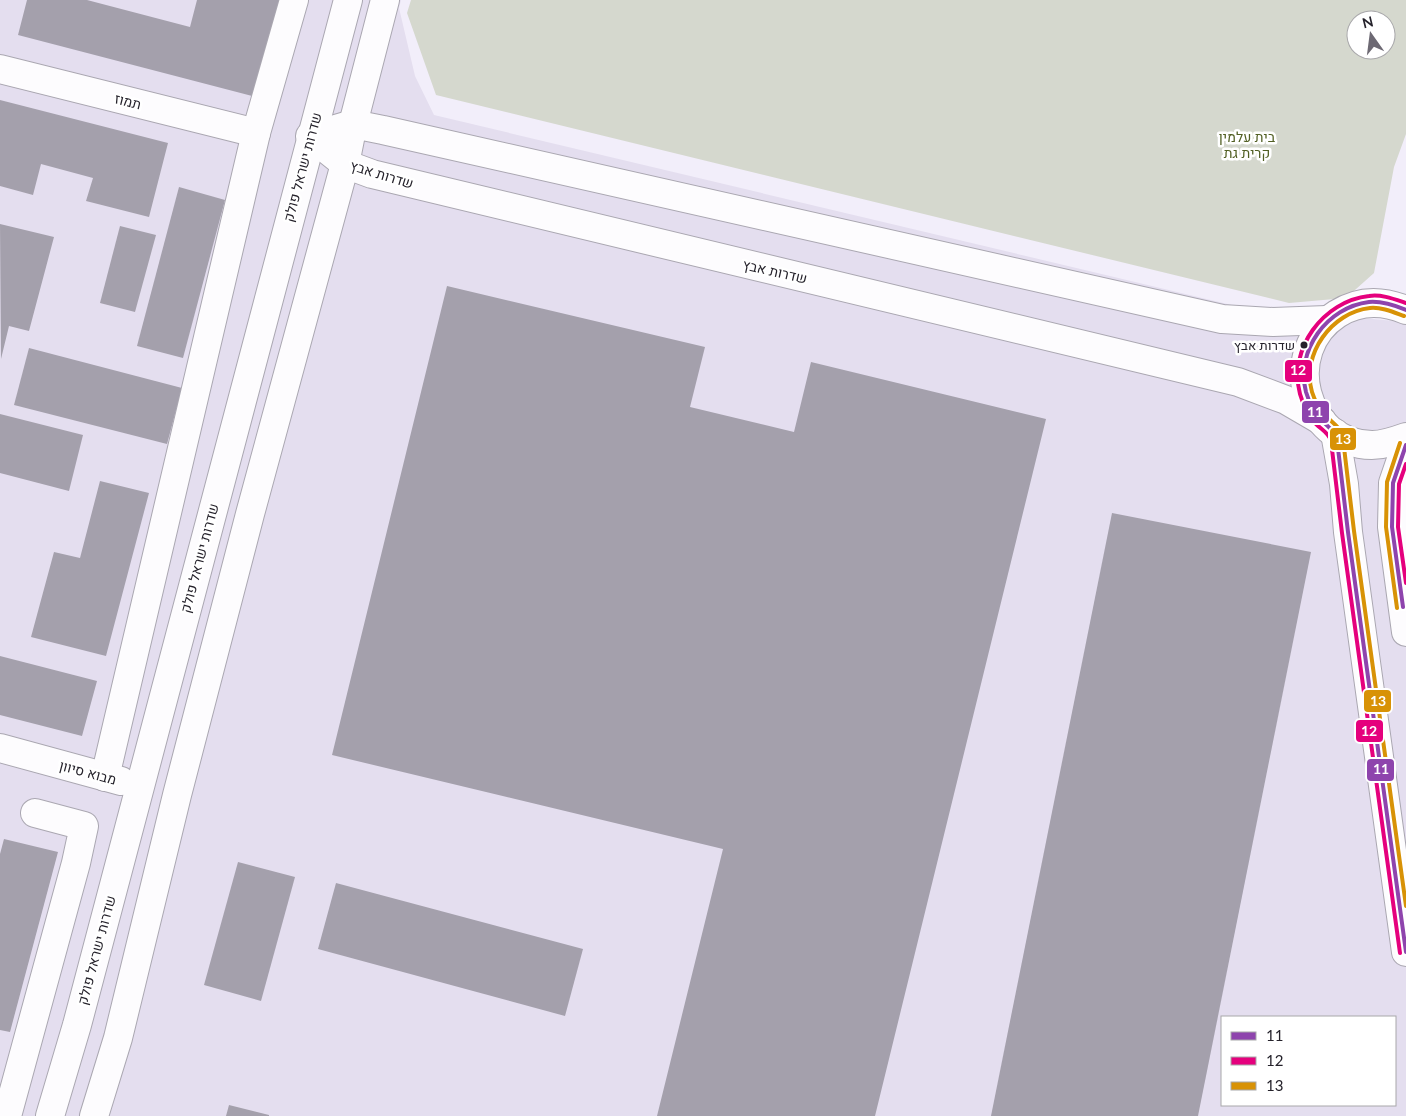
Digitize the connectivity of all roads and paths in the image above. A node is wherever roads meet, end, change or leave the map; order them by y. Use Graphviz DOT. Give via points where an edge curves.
graph roads {
  1 [pos="294,0"];
  2 [pos="348,0"];
  3 [pos="386,0"];
  4 [pos="0,70"];
  5 [pos="363,88"];
  6 [pos="353,124"];
  7 [pos="383,130"];
  8 [pos="256,134"];
  9 [pos="310,136"];
  10 [pos="345,164"];
  11 [pos="1406,310"];
  12 [pos="1327,320"];
  13 [pos="1328,427"];
  14 [pos="1406,438"];
  15 [pos="1406,445"];
  16 [pos="1406,632"];
  17 [pos="0,748"];
  18 [pos="105,777"];
  19 [pos="139,786"];
  20 [pos="177,795"];
  21 [pos="35,813"];
  22 [pos="1406,952"];
  23 [pos="7,1116"];
  24 [pos="50,1116"];
  25 [pos="94,1116"];
  1 -- 8 [label="street"];
  2 -- 9 [label="street, שדרות ישראל פולק"];
  3 -- 5 [label="street"];
  4 -- 8 [label="street, תמוז"];
  5 -- 6 [label="street"];
  5 -- 7 [label="street" via="366,110"];
  6 -- 7 [label="street"];
  6 -- 9 [label="street"];
  6 -- 10 [label="street"];
  7 -- 12 [label="street" via="1222,319 1272,322"];
  8 -- 18 [label="street"];
  9 -- 10 [label="street, שדרות אבץ"];
  9 -- 19 [label="street, שדרות ישראל פולק"];
  10 -- 13 [label="street, שדרות אבץ" via="382,176 1238,382 1286,400"];
  10 -- 20 [label="street"];
  11 -- 12 [label="street" via="1392,304 1369,302 1346,308"];
  12 -- 13 [label="street" via="1313,338 1305,358 1304,381 1309,402"];
  13 -- 14 [label="street, שדרות אבץ" via="1352,441 1372,445"];
  13 -- 22 [label="street" via="1344,484"];
  15 -- 16 [label="street" via="1393,483 1392,527"];
  17 -- 18 [label="street, מבוא סיוון"];
  18 -- 19 [label="street, מבוא סיוון"];
  19 -- 20 [label="street, מבוא סיוון"];
  19 -- 24 [label="street, שדרות ישראל פולק"];
  20 -- 25 [label="street" via="118,1038"];
  21 -- 23 [label="street" via="84,826"];
}
